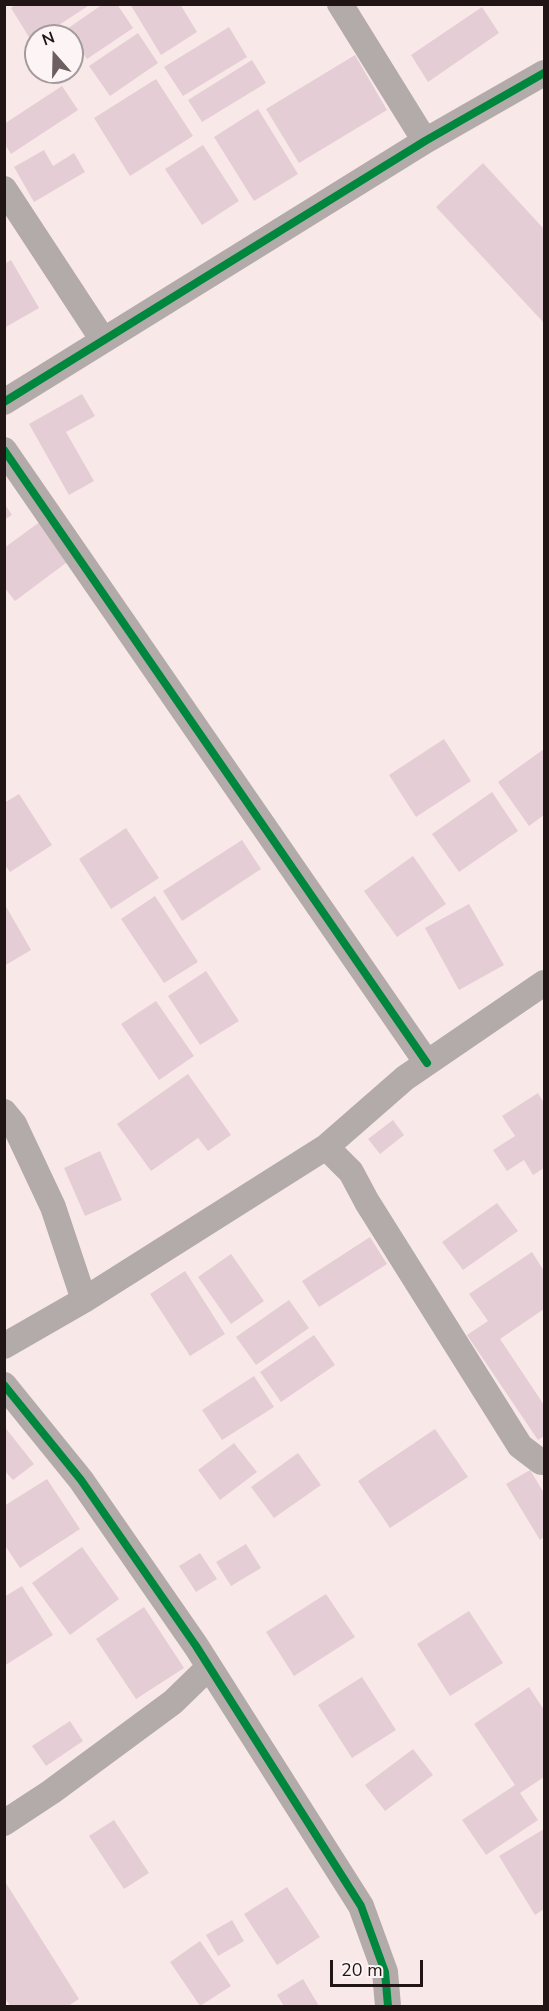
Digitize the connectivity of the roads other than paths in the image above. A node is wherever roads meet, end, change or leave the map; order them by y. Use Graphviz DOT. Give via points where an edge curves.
graph roads {
  1 [pos="340,4"];
  2 [pos="544,73"];
  3 [pos="425,141"];
  4 [pos="4,189"];
  5 [pos="103,340"];
  6 [pos="4,402"];
  7 [pos="4,450"];
  8 [pos="544,983"];
  9 [pos="427,1063"];
  10 [pos="4,1112"];
  11 [pos="326,1147"];
  12 [pos="84,1300"];
  13 [pos="4,1346"];
  14 [pos="4,1385"];
  15 [pos="544,1462"];
  16 [pos="209,1667"];
  17 [pos="4,1823"];
  18 [pos="388,2007"];
  1 -- 3 [label="street"];
  2 -- 3 [label="street"];
  3 -- 5 [label="street"];
  4 -- 5 [label="street"];
  5 -- 6 [label="street"];
  7 -- 9 [label="street"];
  8 -- 9 [label="street"];
  9 -- 11 [label="street"];
  10 -- 12 [label="street" via="14,1124 53,1207"];
  11 -- 12 [label="street"];
  11 -- 15 [label="street" via="351,1172 520,1446"];
  12 -- 13 [label="street"];
  14 -- 16 [label="street" via="81,1480"];
  16 -- 17 [label="street" via="173,1702"];
  16 -- 18 [label="street" via="361,1906 385,1972"];
}
